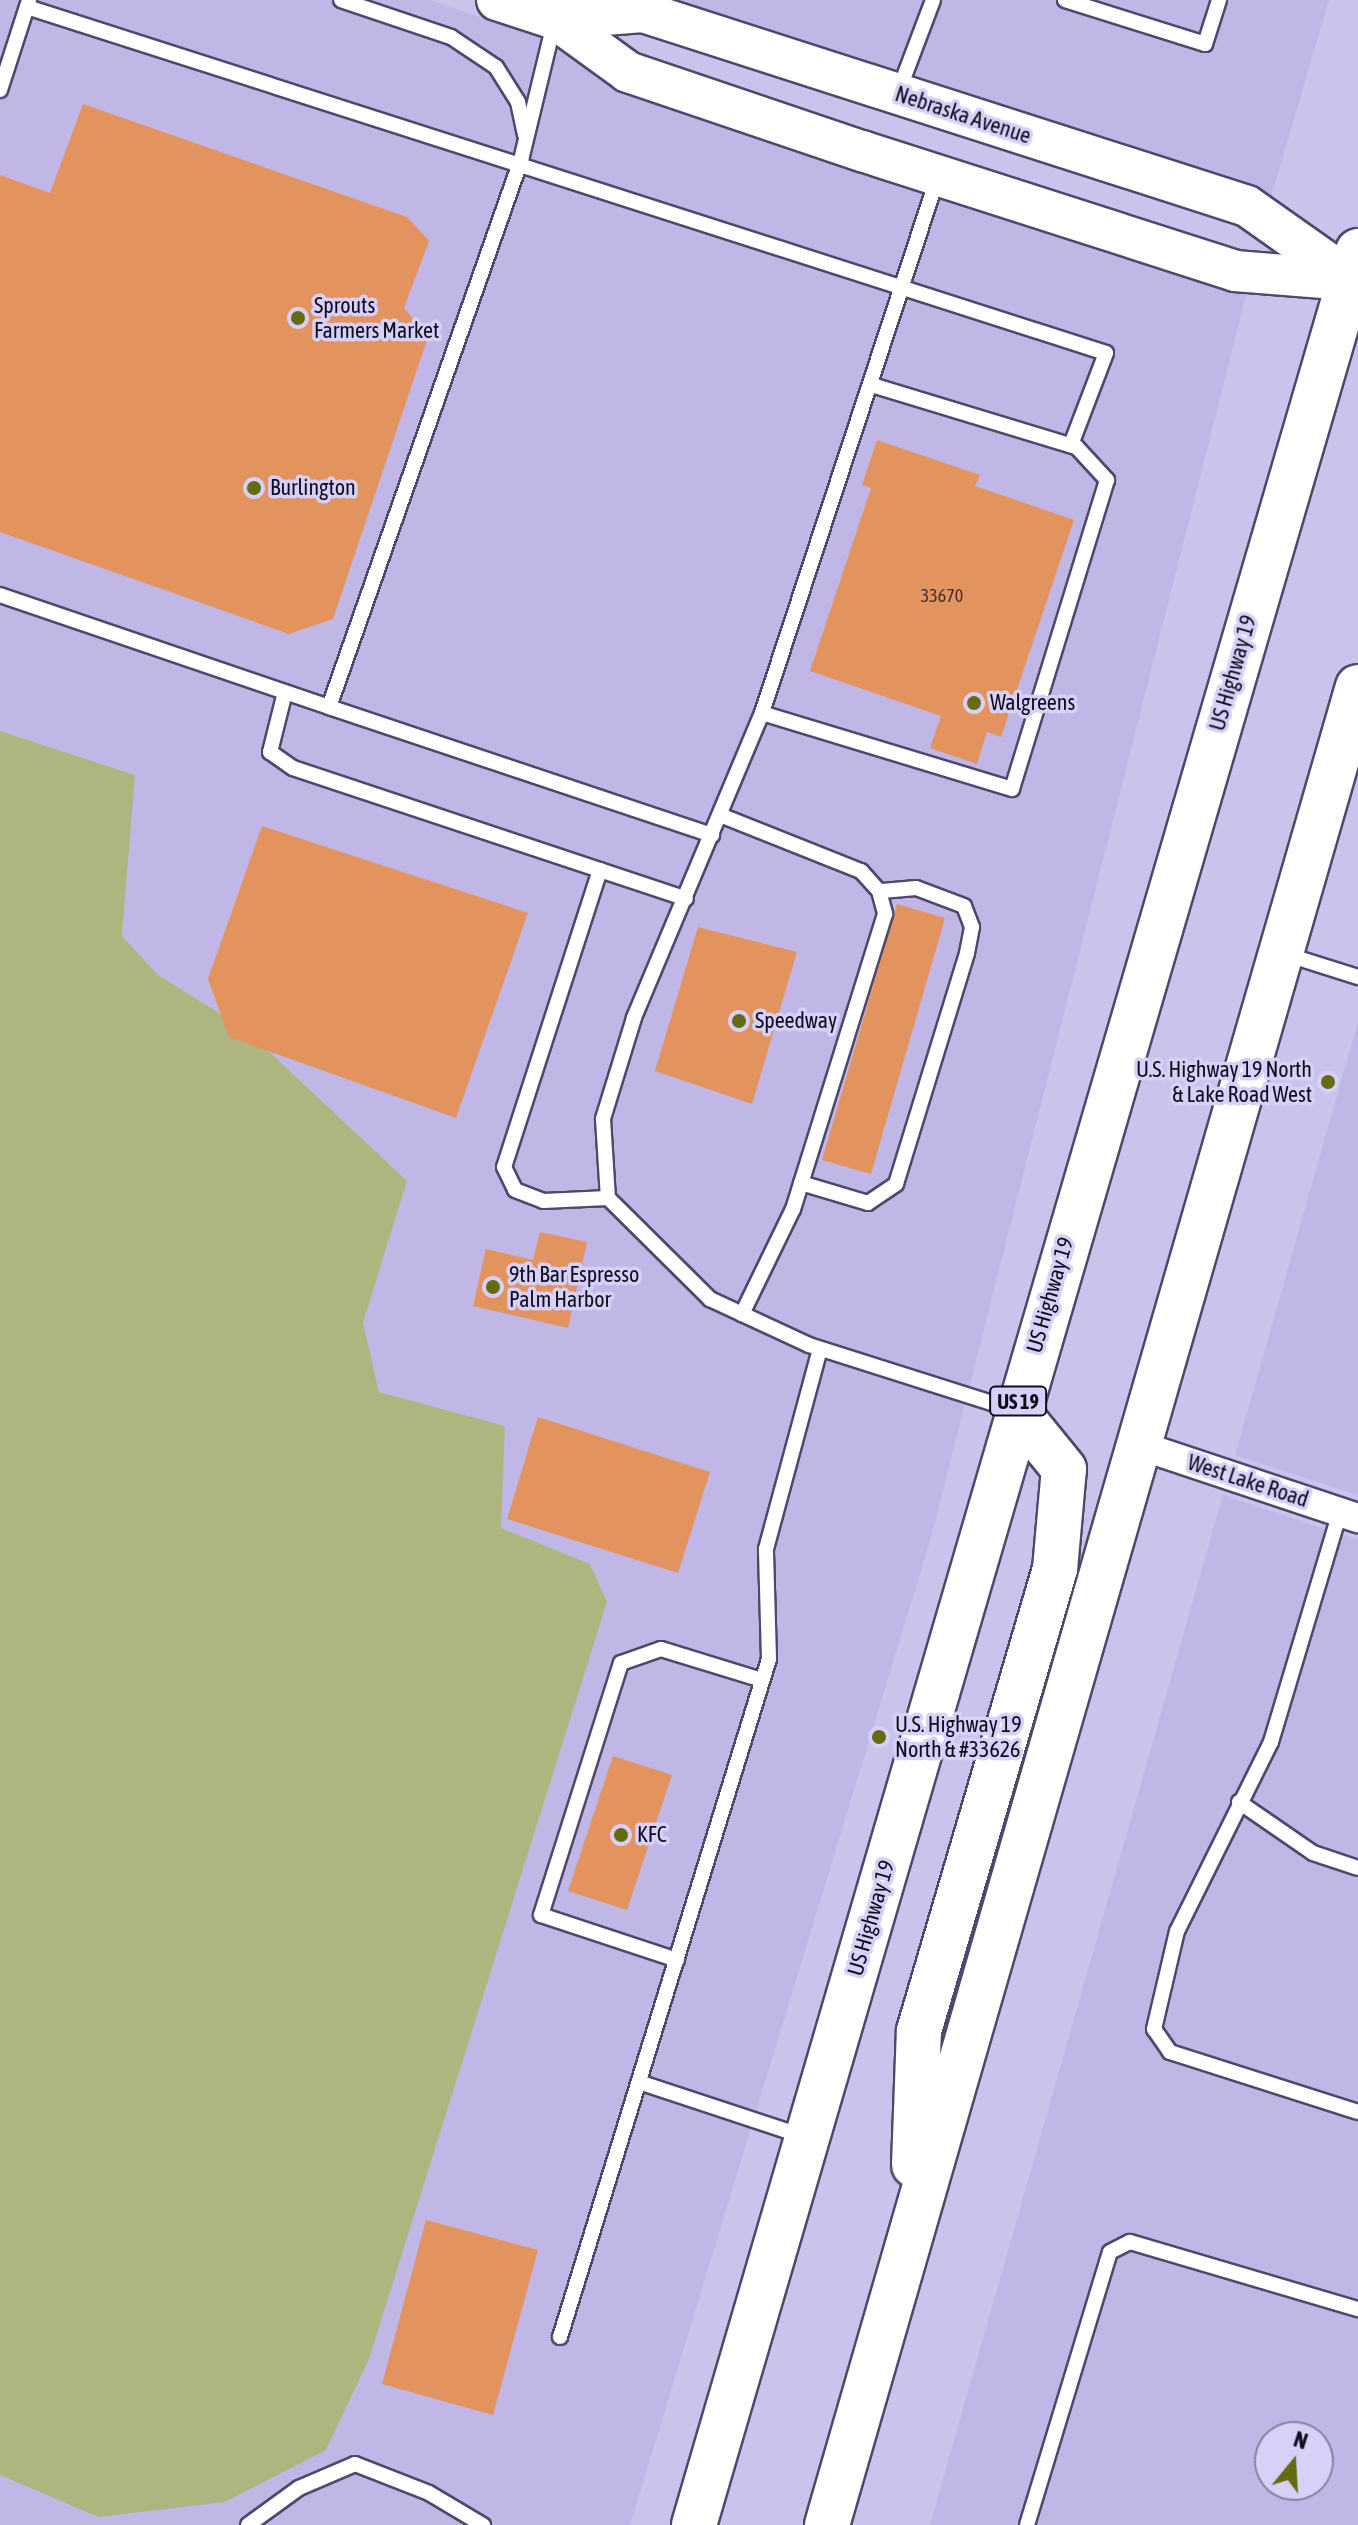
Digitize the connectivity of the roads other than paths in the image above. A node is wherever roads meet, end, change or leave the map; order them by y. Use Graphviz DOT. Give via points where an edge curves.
graph roads {
  1 [pos="341,0"];
  2 [pos="497,0"];
  3 [pos="933,0"];
  4 [pos="1065,0"];
  5 [pos="1219,0"];
  6 [pos="28,3"];
  7 [pos="558,10"];
  8 [pos="0,90"];
  9 [pos="898,94"];
  10 [pos="526,138"];
  11 [pos="521,160"];
  12 [pos="938,176"];
  13 [pos="1355,270"];
  14 [pos="905,288"];
  15 [pos="872,385"];
  16 [pos="1076,447"];
  17 [pos="0,595"];
  18 [pos="1358,687"];
  19 [pos="285,692"];
  20 [pos="329,707"];
  21 [pos="762,713"];
  22 [pos="720,815"];
  23 [pos="712,835"];
  24 [pos="600,870"];
  25 [pos="879,891"];
  26 [pos="686,899"];
  27 [pos="1280,953"];
  28 [pos="1358,977"];
  29 [pos="801,1183"];
  30 [pos="608,1198"];
  31 [pos="742,1314"];
  32 [pos="820,1349"];
  33 [pos="1016,1410"];
  34 [pos="1138,1445"];
  35 [pos="1349,1515"];
  36 [pos="762,1680"];
  37 [pos="1239,1802"];
  38 [pos="1358,1868"];
  39 [pos="677,1960"];
  40 [pos="642,2083"];
  41 [pos="1358,2112"];
  42 [pos="807,2138"];
  43 [pos="912,2235"];
  44 [pos="1358,2309"];
  45 [pos="560,2337"];
  46 [pos="248,2525"];
  47 [pos="483,2525"];
  48 [pos="694,2525"];
  49 [pos="827,2525"];
  50 [pos="1027,2525"];
  1 -- 10 [label="lane" via="451,37 496,67 518,102"];
  2 -- 7 [label="main road, Nebraska Avenue"];
  3 -- 9 [label="lane"];
  4 -- 5 [label="lane" via="1205,44"];
  6 -- 8 [label="lane"];
  6 -- 11 [label="lane" via="488,160"];
  7 -- 9 [label="main road, Nebraska Avenue" via="643,12"];
  7 -- 10 [label="lane"];
  7 -- 12 [label="main road, Nebraska Avenue" via="628,72"];
  9 -- 13 [label="main road, Nebraska Avenue" via="1247,206"];
  10 -- 11 [label="lane"];
  11 -- 14 [label="lane"];
  11 -- 20 [label="lane"];
  12 -- 13 [label="main road, Nebraska Avenue" via="1235,271"];
  12 -- 14 [label="lane"];
  13 -- 33 [label="highway, US Highway 19 / US 19"];
  14 -- 15 [label="lane"];
  14 -- 16 [label="lane" via="1106,353"];
  15 -- 16 [label="lane"];
  15 -- 21 [label="lane"];
  16 -- 21 [label="lane" via="1107,480 1012,789"];
  17 -- 19 [label="lane"];
  18 -- 27 [label="highway"];
  19 -- 20 [label="lane"];
  19 -- 24 [label="lane" via="270,752 293,768"];
  20 -- 23 [label="lane"];
  21 -- 22 [label="lane"];
  22 -- 23 [label="lane"];
  22 -- 25 [label="lane" via="861,871"];
  23 -- 26 [label="lane"];
  24 -- 26 [label="lane"];
  24 -- 30 [label="lane" via="504,1167 515,1190 543,1201"];
  25 -- 29 [label="lane" via="885,914"];
  25 -- 29 [label="lane" via="916,888 964,906 972,927 967,953 896,1184 868,1203"];
  26 -- 30 [label="lane" via="634,1018 603,1119"];
  27 -- 28 [label="lane"];
  27 -- 34 [label="highway"];
  29 -- 31 [label="lane"];
  30 -- 31 [label="lane" via="710,1299"];
  31 -- 32 [label="lane"];
  32 -- 33 [label="lane"];
  32 -- 36 [label="lane" via="766,1549 771,1618"];
  33 -- 42 [label="highway, US Highway 19 / US 19"];
  33 -- 43 [label="highway" via="1064,1469 1055,1569 919,2031"];
  34 -- 35 [label="street, West Lake Road"];
  34 -- 43 [label="highway"];
  35 -- 37 [label="lane" via="1271,1742"];
  36 -- 39 [label="lane"];
  36 -- 39 [label="lane" via="661,1649 621,1663 541,1915"];
  37 -- 38 [label="lane" via="1313,1853"];
  37 -- 41 [label="lane" via="1177,1931 1154,2029 1170,2052"];
  39 -- 40 [label="lane"];
  40 -- 42 [label="lane"];
  40 -- 45 [label="lane"];
  42 -- 48 [label="highway, US Highway 19 / US 19"];
  43 -- 49 [label="highway"];
  44 -- 50 [label="lane" via="1130,2242 1110,2252"];
  46 -- 47 [label="lane" via="299,2488 355,2464 429,2493"];
}
